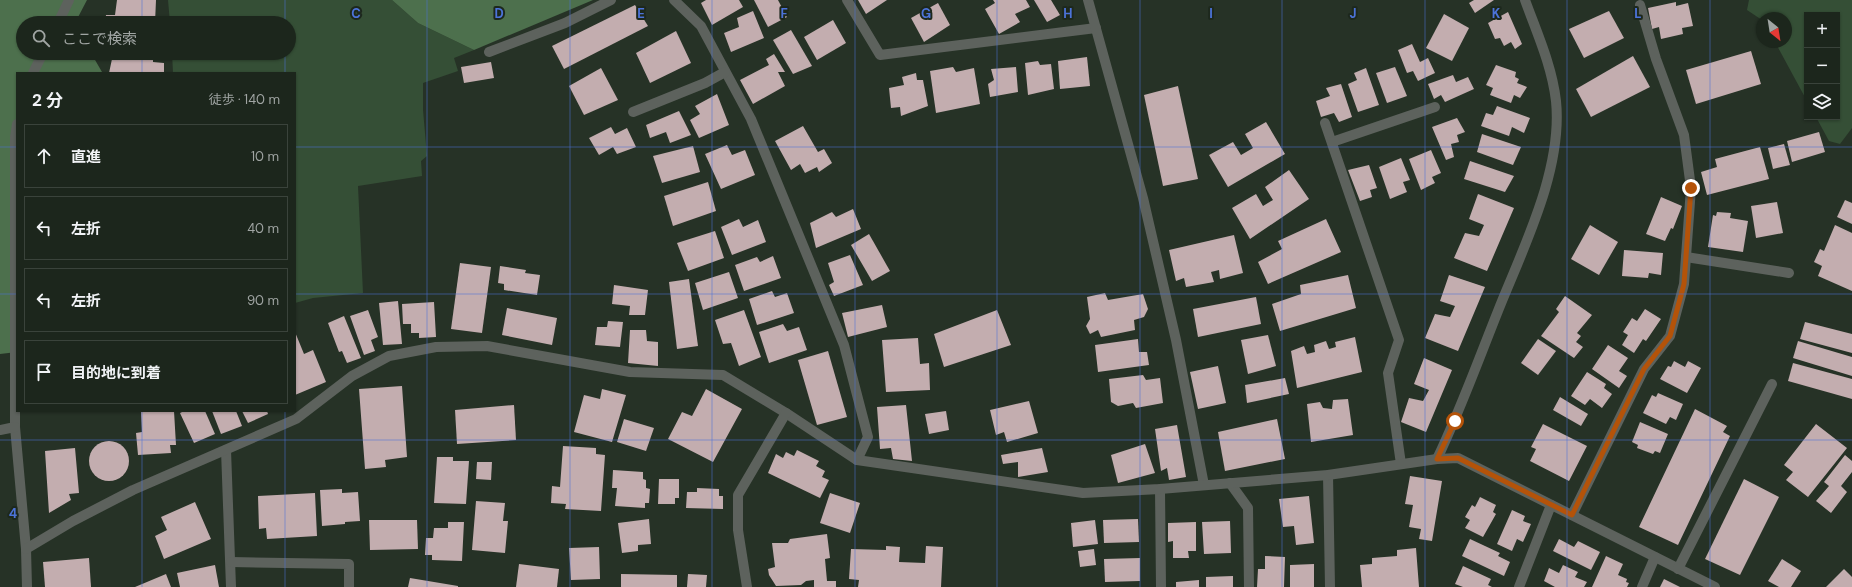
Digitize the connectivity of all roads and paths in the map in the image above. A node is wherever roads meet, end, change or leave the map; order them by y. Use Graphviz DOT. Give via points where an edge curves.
graph roads {
  1 [pos="70,0"];
  2 [pos="611,0"];
  3 [pos="674,0"];
  4 [pos="847,0"];
  5 [pos="1088,0"];
  6 [pos="1525,0"];
  7 [pos="1640,5"];
  8 [pos="62,16"];
  9 [pos="1096,28"];
  10 [pos="489,52"];
  11 [pos="40,60"];
  12 [pos="34,72"];
  13 [pos="725,72"];
  14 [pos="1435,107"];
  15 [pos="633,112"];
  16 [pos="1326,122"];
  17 [pos="16,130"];
  18 [pos="1332,142"];
  19 [pos="1686,257"];
  20 [pos="1789,273"];
  21 [pos="1772,384"];
  22 [pos="786,413"];
  23 [pos="15,427"];
  24 [pos="0,430"];
  25 [pos="226,450"];
  26 [pos="1437,459"];
  27 [pos="857,460"];
  28 [pos="1401,464"];
  29 [pos="1328,475"];
  30 [pos="1230,483"];
  31 [pos="1204,485"];
  32 [pos="1160,489"];
  33 [pos="1551,505"];
  34 [pos="1572,515"];
  35 [pos="26,549"];
  36 [pos="1655,557"];
  37 [pos="231,562"];
  38 [pos="1678,569"];
  39 [pos="27,587"];
  40 [pos="231,587"];
  41 [pos="349,587"];
  42 [pos="746,587"];
  43 [pos="1161,587"];
  44 [pos="1249,587"];
  45 [pos="1330,587"];
  46 [pos="1519,587"];
  47 [pos="1642,587"];
  48 [pos="1715,587"];
  1 -- 8 [label="street"];
  2 -- 10 [label="street" via="565,23"];
  3 -- 13 [label="street" via="701,26"];
  4 -- 9 [label="street" via="880,55"];
  5 -- 9 [label="street"];
  6 -- 26 [label="street" via="1549,65 1556,101 1556,142 1542,198 1455,421"];
  7 -- 19 [label="street" via="1656,59 1684,135 1691,188"];
  9 -- 31 [label="street" via="1143,198 1174,333"];
  11 -- 12 [label="street"];
  13 -- 15 [label="street" via="705,83"];
  13 -- 27 [label="street" via="751,119 844,345 868,437"];
  14 -- 18 [label="street"];
  16 -- 18 [label="street"];
  17 -- 23 [label="street"];
  18 -- 28 [label="street" via="1399,340 1388,373"];
  19 -- 20 [label="street"];
  19 -- 34 [label="street" via="1684,284 1670,336 1644,369"];
  21 -- 38 [label="street"];
  22 -- 25 [label="street" via="723,375 630,372 487,346 436,347 389,356 352,376 296,420"];
  22 -- 27 [label="street"];
  22 -- 42 [label="street" via="738,495 738,530"];
  23 -- 24 [label="street"];
  23 -- 35 [label="street"];
  25 -- 35 [label="street" via="133,490 73,520"];
  25 -- 37 [label="street"];
  26 -- 28 [label="street"];
  26 -- 33 [label="street" via="1458,458"];
  27 -- 32 [label="street" via="1083,493"];
  28 -- 29 [label="street"];
  29 -- 30 [label="street"];
  29 -- 45 [label="street"];
  30 -- 31 [label="street"];
  30 -- 44 [label="street" via="1248,508"];
  31 -- 32 [label="street"];
  32 -- 43 [label="street"];
  33 -- 34 [label="street"];
  33 -- 46 [label="street"];
  34 -- 36 [label="street"];
  35 -- 39 [label="street"];
  36 -- 38 [label="street"];
  36 -- 47 [label="street"];
  37 -- 40 [label="street"];
  37 -- 41 [label="street" via="349,564"];
  38 -- 48 [label="street"];
}
